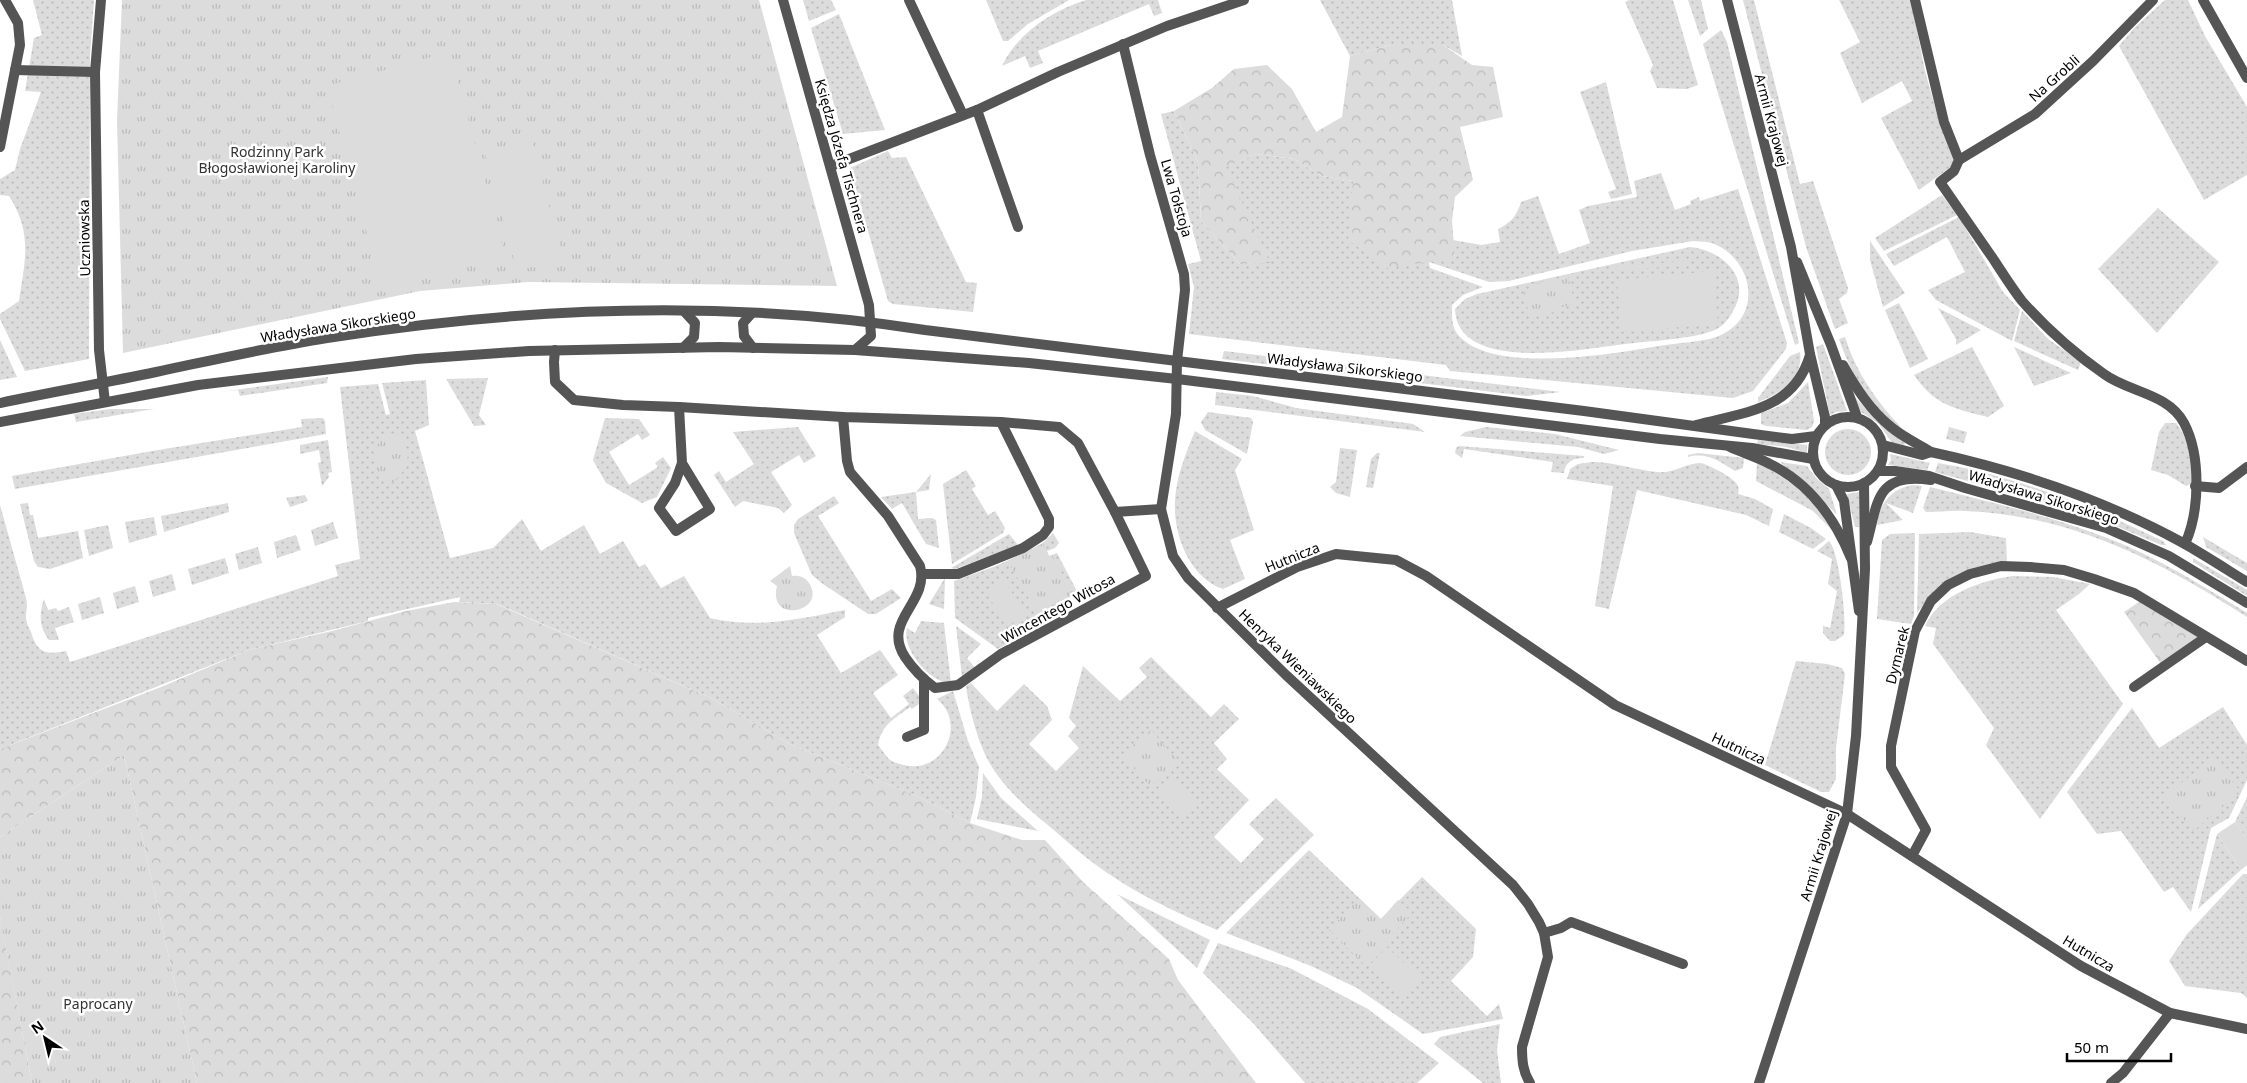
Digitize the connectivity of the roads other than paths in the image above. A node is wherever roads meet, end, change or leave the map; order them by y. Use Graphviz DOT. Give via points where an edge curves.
graph roads {
  1 [pos="5,0"];
  2 [pos="101,0"];
  3 [pos="782,0"];
  4 [pos="909,0"];
  5 [pos="1244,0"];
  6 [pos="1727,0"];
  7 [pos="1915,0"];
  8 [pos="2153,0"];
  9 [pos="2203,0"];
  10 [pos="1123,44"];
  11 [pos="15,70"];
  12 [pos="96,72"];
  13 [pos="2247,78"];
  14 [pos="977,110"];
  15 [pos="963,115"];
  16 [pos="0,147"];
  17 [pos="1959,160"];
  18 [pos="831,166"];
  19 [pos="1018,227"];
  20 [pos="1791,247"];
  21 [pos="684,310"];
  22 [pos="752,313"];
  23 [pos="870,321"];
  24 [pos="1831,345"];
  25 [pos="683,348"];
  26 [pos="752,348"];
  27 [pos="555,350"];
  28 [pos="855,350"];
  29 [pos="1810,354"];
  30 [pos="1177,361"];
  31 [pos="1177,379"];
  32 [pos="102,383"];
  33 [pos="105,402"];
  34 [pos="0,403"];
  35 [pos="679,407"];
  36 [pos="843,417"];
  37 [pos="1857,418"];
  38 [pos="0,422"];
  39 [pos="1001,422"];
  40 [pos="1824,425"];
  41 [pos="1692,426"];
  42 [pos="1816,436"];
  43 [pos="1883,445"];
  44 [pos="1730,447"];
  45 [pos="1931,452"];
  46 [pos="1814,460"];
  47 [pos="682,463"];
  48 [pos="2247,467"];
  49 [pos="1878,471"];
  50 [pos="1864,483"];
  51 [pos="1836,485"];
  52 [pos="2195,486"];
  53 [pos="1965,488"];
  54 [pos="1161,510"];
  55 [pos="1115,512"];
  56 [pos="2185,544"];
  57 [pos="1866,548"];
  58 [pos="1851,558"];
  59 [pos="922,574"];
  60 [pos="2247,582"];
  61 [pos="2247,604"];
  62 [pos="1217,608"];
  63 [pos="1861,627"];
  64 [pos="2206,637"];
  65 [pos="2247,661"];
  66 [pos="924,679"];
  67 [pos="2134,687"];
  68 [pos="907,738"];
  69 [pos="1847,814"];
  70 [pos="1912,856"];
  71 [pos="1544,933"];
  72 [pos="1683,964"];
  73 [pos="2170,1013"];
  74 [pos="2247,1029"];
  75 [pos="1530,1083"];
  76 [pos="1759,1083"];
  77 [pos="2111,1083"];
  1 -- 11 [label="street" via="18,23 20,45"];
  2 -- 12 [label="street, Uczniowska"];
  3 -- 18 [label="street, Księdza Józefa Tischnera"];
  4 -- 15 [label="street"];
  5 -- 10 [label="street"];
  6 -- 20 [label="street, Armii Krajowej"];
  7 -- 17 [label="street" via="1944,122"];
  8 -- 17 [label="street, Na Grobli" via="2035,114"];
  9 -- 13 [label="street"];
  10 -- 14 [label="street"];
  10 -- 30 [label="street, Lwa Tołstoja" via="1184,274"];
  11 -- 12 [label="street"];
  11 -- 16 [label="street"];
  12 -- 32 [label="street, Uczniowska"];
  14 -- 15 [label="street"];
  14 -- 19 [label="street"];
  15 -- 18 [label="street"];
  17 -- 52 [label="street" via="1954,171 1940,182 2020,297 2042,322 2090,365 2110,379 2161,400 2183,420 2195,454"];
  18 -- 23 [label="street, Księdza Józefa Tischnera" via="864,284"];
  20 -- 24 [label="street, Armii Krajowej"];
  20 -- 29 [label="street, Armii Krajowej"];
  21 -- 22 [label="street, Władysława Sikorskiego"];
  21 -- 25 [label="street" via="695,323 694,337"];
  21 -- 32 [label="street, Władysława Sikorskiego" via="601,311 458,321 326,338"];
  22 -- 23 [label="street, Władysława Sikorskiego"];
  22 -- 26 [label="street" via="743,323 744,336"];
  23 -- 28 [label="street" via="870,336"];
  23 -- 30 [label="street, Władysława Sikorskiego"];
  24 -- 37 [label="street, Armii Krajowej"];
  24 -- 45 [label="street" via="1874,411 1899,433"];
  25 -- 26 [label="street"];
  25 -- 27 [label="street"];
  26 -- 28 [label="street"];
  27 -- 33 [label="street" via="416,359 198,385"];
  27 -- 35 [label="street, Wincentego Witosa" via="555,382 574,400"];
  28 -- 31 [label="street" via="1029,363"];
  29 -- 40 [label="street, Armii Krajowej" via="1821,394"];
  29 -- 41 [label="street" via="1805,371 1779,400"];
  30 -- 31 [label="street, Henryka Wieniawskiego"];
  30 -- 41 [label="street, Władysława Sikorskiego"];
  31 -- 44 [label="street"];
  31 -- 54 [label="street, Henryka Wieniawskiego" via="1176,414"];
  32 -- 33 [label="street, Uczniowska"];
  32 -- 34 [label="street, Władysława Sikorskiego"];
  33 -- 38 [label="street"];
  35 -- 36 [label="street, Wincentego Witosa"];
  35 -- 47 [label="street"];
  36 -- 39 [label="street, Wincentego Witosa"];
  36 -- 59 [label="street" via="850,472 888,516"];
  37 -- 40 [label="street" via="1843,417"];
  37 -- 43 [label="street" via="1874,427"];
  39 -- 55 [label="street, Wincentego Witosa" via="1059,427 1078,443"];
  39 -- 59 [label="street" via="1049,519 1049,528 1023,548 958,574"];
  40 -- 42 [label="street"];
  41 -- 42 [label="street, Władysława Sikorskiego" via="1792,439"];
  42 -- 46 [label="street"];
  43 -- 45 [label="street, Władysława Sikorskiego" via="1922,455"];
  43 -- 49 [label="street"];
  44 -- 46 [label="street"];
  44 -- 58 [label="street" via="1771,464 1805,490 1830,517"];
  45 -- 56 [label="street, Władysława Sikorskiego" via="2009,470 2112,510"];
  46 -- 51 [label="street" via="1822,475"];
  47 -- 47 [label="street" via="675,483 659,508 676,531 710,509"];
  48 -- 52 [label="street" via="2219,488"];
  49 -- 50 [label="street"];
  49 -- 53 [label="street, Władysława Sikorskiego" via="1930,476"];
  50 -- 51 [label="street" via="1850,487"];
  50 -- 57 [label="street, Armii Krajowej"];
  51 -- 58 [label="street, Armii Krajowej" via="1844,501"];
  52 -- 56 [label="street" via="2193,523"];
  53 -- 57 [label="street, Armii Krajowej" via="1929,479 1895,482 1885,488 1874,509"];
  53 -- 61 [label="street, Władysława Sikorskiego" via="2106,528 2169,556"];
  54 -- 55 [label="street"];
  54 -- 62 [label="street, Henryka Wieniawskiego" via="1173,556 1188,578"];
  55 -- 66 [label="street, Wincentego Witosa" via="1146,576 1001,654 958,685 935,688"];
  56 -- 60 [label="street, Władysława Sikorskiego"];
  57 -- 63 [label="street, Armii Krajowej"];
  58 -- 63 [label="street, Armii Krajowej"];
  59 -- 66 [label="street" via="919,589 897,638 906,658"];
  62 -- 69 [label="street, Hutnicza" via="1297,567 1336,554 1396,560 1426,576 1615,705"];
  62 -- 71 [label="street, Henryka Wieniawskiego" via="1513,886 1528,904"];
  63 -- 69 [label="street, Armii Krajowej" via="1856,736"];
  64 -- 65 [label="street, Dymarek"];
  64 -- 67 [label="street"];
  64 -- 70 [label="street, Dymarek" via="2134,593 2064,570 2001,566 1970,574 1948,585 1932,601 1915,631 1891,746 1891,766 1926,830"];
  66 -- 68 [label="street" via="924,730"];
  69 -- 70 [label="street, Hutnicza"];
  69 -- 76 [label="street, Armii Krajowej"];
  70 -- 73 [label="street, Hutnicza" via="2081,966"];
  71 -- 72 [label="street" via="1571,922"];
  71 -- 75 [label="street, Henryka Wieniawskiego" via="1548,957 1522,1047 1522,1062"];
  73 -- 74 [label="street, Hutnicza"];
  73 -- 77 [label="street" via="2123,1073"];
}
